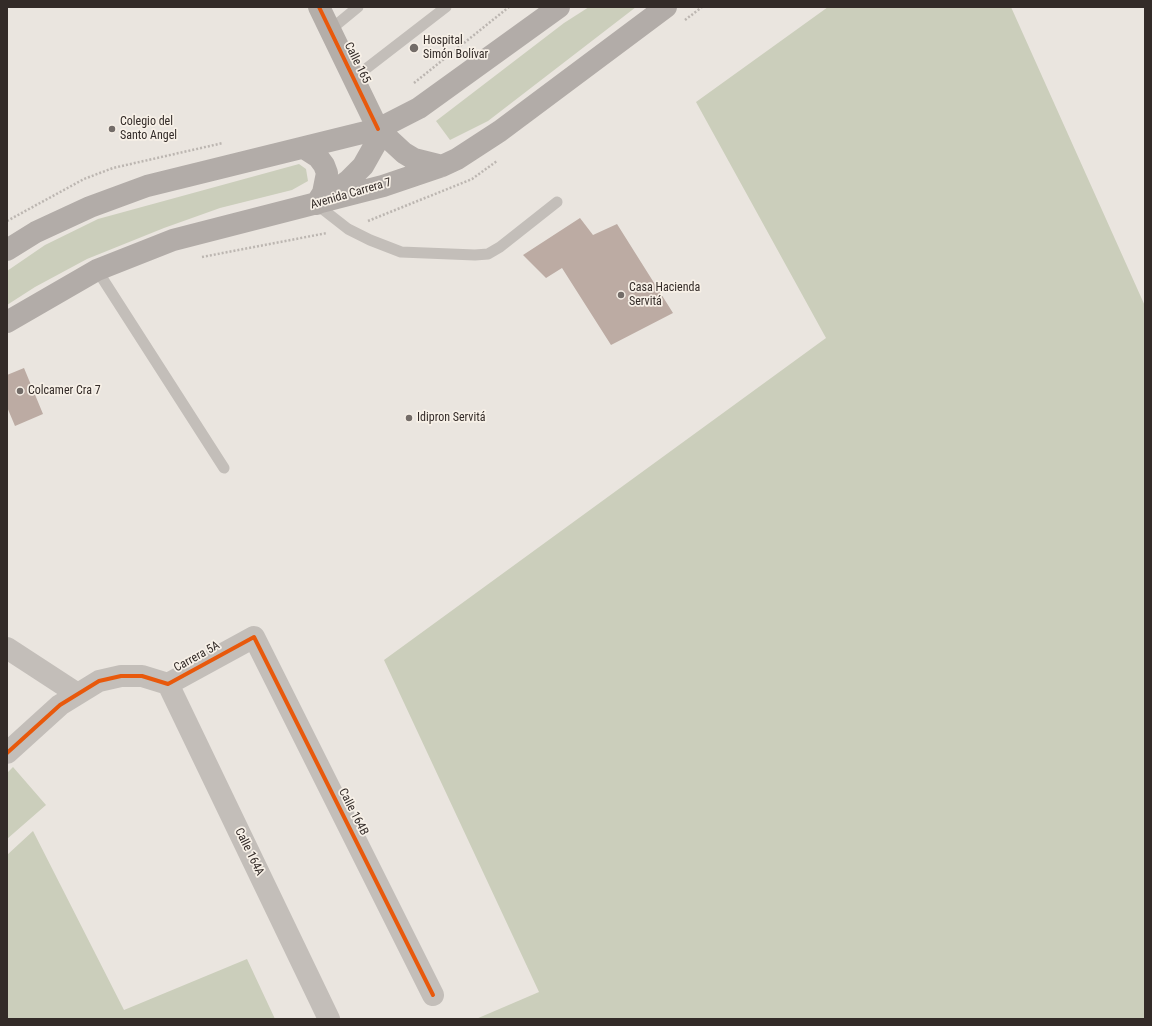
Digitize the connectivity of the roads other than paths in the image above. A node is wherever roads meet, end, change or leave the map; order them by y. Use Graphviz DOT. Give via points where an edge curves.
graph roads {
  1 [pos="319,7"];
  2 [pos="358,7"];
  3 [pos="446,7"];
  4 [pos="559,7"];
  5 [pos="666,7"];
  6 [pos="330,30"];
  7 [pos="354,78"];
  8 [pos="378,129"];
  9 [pos="304,148"];
  10 [pos="442,166"];
  11 [pos="557,202"];
  12 [pos="316,204"];
  13 [pos="7,250"];
  14 [pos="97,270"];
  15 [pos="7,322"];
  16 [pos="224,468"];
  17 [pos="254,637"];
  18 [pos="7,648"];
  19 [pos="168,684"];
  20 [pos="76,694"];
  21 [pos="7,753"];
  22 [pos="433,995"];
  23 [pos="329,1019"];
  1 -- 6 [label="street, Calle 165"];
  2 -- 6 [label="lane"];
  3 -- 7 [label="lane"];
  4 -- 8 [label="main road" via="419,108"];
  5 -- 10 [label="main road, Avenida Carrera 7" via="484,143"];
  6 -- 7 [label="street, Calle 165"];
  7 -- 8 [label="street, Calle 165"];
  8 -- 9 [label="main road"];
  8 -- 10 [label="main road" via="409,156"];
  8 -- 12 [label="main road" via="376,143 363,166"];
  9 -- 12 [label="main road" via="318,157 327,173 323,193"];
  9 -- 13 [label="main road" via="147,186 90,207 36,232"];
  10 -- 12 [label="main road, Avenida Carrera 7" via="383,186"];
  11 -- 12 [label="lane" via="488,254 401,252 348,229"];
  12 -- 14 [label="main road, Avenida Carrera 7" via="173,240"];
  14 -- 15 [label="main road, Avenida Carrera 7"];
  14 -- 16 [label="lane"];
  17 -- 19 [label="street, Carrera 5A"];
  17 -- 22 [label="street, Calle 164B"];
  18 -- 20 [label="street"];
  19 -- 20 [label="street, Carrera 5A" via="142,676 121,676 99,681"];
  19 -- 23 [label="street, Calle 164A"];
  20 -- 21 [label="street, Carrera 5A" via="60,705"];
}
